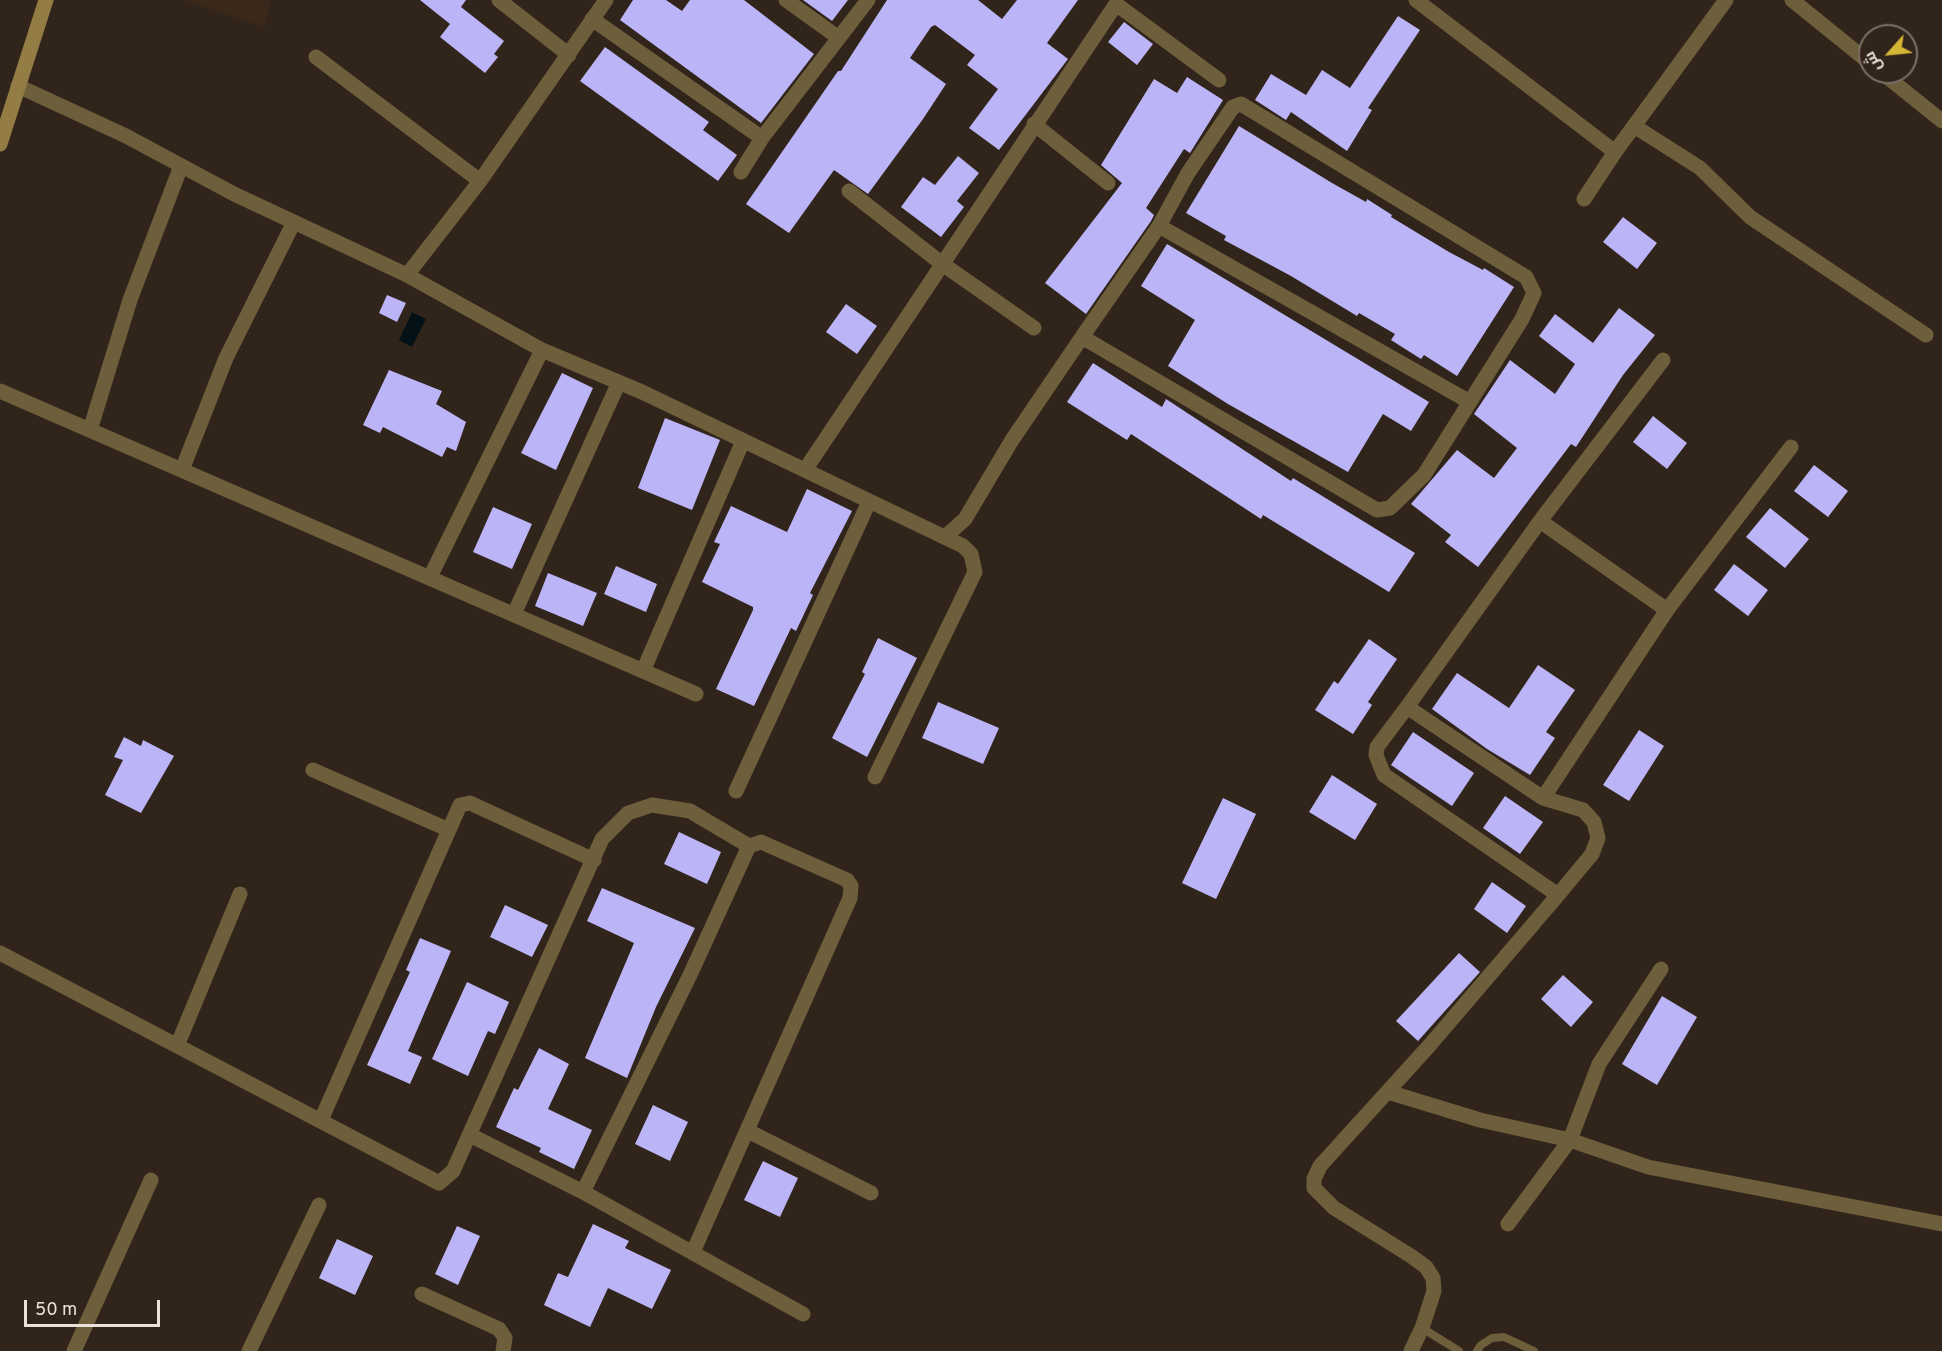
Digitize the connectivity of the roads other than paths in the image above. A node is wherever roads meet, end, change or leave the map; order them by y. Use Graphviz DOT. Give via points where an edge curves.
graph roads {
  1 [pos="46,0"];
  2 [pos="499,0"];
  3 [pos="606,0"];
  4 [pos="786,0"];
  5 [pos="868,0"];
  6 [pos="1416,0"];
  7 [pos="1725,0"];
  8 [pos="1792,0"];
  9 [pos="1113,2"];
  10 [pos="592,19"];
  11 [pos="839,38"];
  12 [pos="1858,53"];
  13 [pos="569,55"];
  14 [pos="316,57"];
  15 [pos="1219,80"];
  16 [pos="1896,84"];
  17 [pos="18,86"];
  18 [pos="1942,121"];
  19 [pos="1034,124"];
  20 [pos="1634,126"];
  21 [pos="1,134"];
  22 [pos="762,138"];
  23 [pos="1615,152"];
  24 [pos="181,166"];
  25 [pos="741,172"];
  26 [pos="480,181"];
  27 [pos="1108,183"];
  28 [pos="849,191"];
  29 [pos="1584,199"];
  30 [pos="294,222"];
  31 [pos="1160,226"];
  32 [pos="941,263"];
  33 [pos="407,275"];
  34 [pos="1034,328"];
  35 [pos="1926,335"];
  36 [pos="1082,337"];
  37 [pos="542,350"];
  38 [pos="1663,360"];
  39 [pos="618,382"];
  40 [pos="0,391"];
  41 [pos="1470,402"];
  42 [pos="90,430"];
  43 [pos="743,441"];
  44 [pos="1791,447"];
  45 [pos="182,470"];
  46 [pos="805,470"];
  47 [pos="869,501"];
  48 [pos="1540,521"];
  49 [pos="945,537"];
  50 [pos="430,577"];
  51 [pos="1667,610"];
  52 [pos="514,614"];
  53 [pos="643,671"];
  54 [pos="696,694"];
  55 [pos="1407,707"];
  56 [pos="313,770"];
  57 [pos="875,777"];
  58 [pos="736,791"];
  59 [pos="1543,798"];
  60 [pos="447,829"];
  61 [pos="749,846"];
  62 [pos="594,860"];
  63 [pos="240,894"];
  64 [pos="1558,894"];
  65 [pos="0,953"];
  66 [pos="1661,969"];
  67 [pos="177,1046"];
  68 [pos="1388,1092"];
  69 [pos="321,1120"];
  70 [pos="748,1131"];
  71 [pos="470,1135"];
  72 [pos="1570,1140"];
  73 [pos="151,1180"];
  74 [pos="583,1192"];
  75 [pos="871,1193"];
  76 [pos="319,1205"];
  77 [pos="1508,1224"];
  78 [pos="1942,1224"];
  79 [pos="693,1252"];
  80 [pos="422,1294"];
  81 [pos="803,1314"];
  82 [pos="1422,1328"];
  83 [pos="74,1351"];
  84 [pos="249,1351"];
  85 [pos="503,1351"];
  86 [pos="1411,1351"];
  87 [pos="1459,1351"];
  88 [pos="1477,1351"];
  89 [pos="1534,1351"];
  1 -- 17 [label="main road"];
  2 -- 13 [label="street"];
  3 -- 10 [label="street"];
  4 -- 11 [label="street"];
  5 -- 11 [label="street"];
  6 -- 23 [label="street"];
  7 -- 20 [label="street"];
  8 -- 12 [label="street"];
  9 -- 15 [label="street"];
  9 -- 19 [label="street"];
  10 -- 13 [label="street"];
  10 -- 22 [label="street"];
  11 -- 22 [label="street"];
  13 -- 26 [label="street"];
  14 -- 26 [label="street"];
  16 -- 18 [label="street"];
  17 -- 21 [label="main road"];
  17 -- 24 [label="street"];
  19 -- 27 [label="street"];
  19 -- 32 [label="street"];
  20 -- 23 [label="street"];
  20 -- 35 [label="street" via="1700,168 1750,217"];
  22 -- 25 [label="street"];
  23 -- 29 [label="street"];
  24 -- 30 [label="street"];
  24 -- 42 [label="street" via="130,300"];
  26 -- 33 [label="street"];
  28 -- 32 [label="street"];
  30 -- 33 [label="street"];
  30 -- 45 [label="street" via="226,358"];
  31 -- 36 [label="street"];
  31 -- 41 [label="street"];
  31 -- 41 [label="street" via="1201,154 1233,107 1241,104 1526,277 1534,293"];
  32 -- 34 [label="street"];
  32 -- 46 [label="street"];
  33 -- 37 [label="street"];
  36 -- 41 [label="street" via="1377,510 1390,508 1424,475"];
  36 -- 49 [label="street" via="964,519"];
  37 -- 39 [label="street"];
  37 -- 50 [label="street"];
  38 -- 48 [label="street"];
  39 -- 43 [label="street"];
  39 -- 52 [label="street"];
  40 -- 42 [label="street"];
  42 -- 45 [label="street"];
  43 -- 46 [label="street"];
  43 -- 53 [label="street"];
  44 -- 51 [label="street"];
  45 -- 50 [label="street"];
  46 -- 47 [label="street"];
  47 -- 49 [label="street"];
  47 -- 58 [label="street"];
  48 -- 51 [label="street"];
  48 -- 55 [label="street"];
  49 -- 57 [label="street" via="971,554 975,572"];
  50 -- 52 [label="street"];
  51 -- 59 [label="street"];
  52 -- 53 [label="street"];
  53 -- 54 [label="street"];
  55 -- 59 [label="street"];
  55 -- 64 [label="street" via="1377,747 1384,775"];
  56 -- 60 [label="street"];
  59 -- 64 [label="street" via="1583,810 1594,822 1598,838 1592,854"];
  60 -- 62 [label="street" via="460,805 470,802"];
  60 -- 69 [label="street"];
  61 -- 62 [label="street" via="690,811 651,805 628,813 602,839"];
  61 -- 70 [label="street" via="761,842 847,880 852,892"];
  61 -- 74 [label="street"];
  62 -- 71 [label="street"];
  63 -- 67 [label="street"];
  64 -- 68 [label="street"];
  65 -- 67 [label="street"];
  66 -- 72 [label="street" via="1599,1064"];
  67 -- 69 [label="street"];
  68 -- 72 [label="street" via="1479,1120"];
  68 -- 82 [label="street" via="1320,1166 1314,1188 1334,1208 1426,1267 1433,1278 1434,1292"];
  69 -- 71 [label="street" via="439,1183 453,1171"];
  70 -- 75 [label="street"];
  70 -- 79 [label="street"];
  71 -- 74 [label="street"];
  72 -- 77 [label="street"];
  72 -- 78 [label="street" via="1648,1167"];
  73 -- 83 [label="street"];
  74 -- 79 [label="street"];
  76 -- 84 [label="street"];
  79 -- 81 [label="street"];
  80 -- 85 [label="street" via="499,1329 505,1338"];
  82 -- 86 [label="street"];
  82 -- 87 [label="lane"];
  88 -- 89 [label="lane" via="1492,1338 1504,1337"];
}
